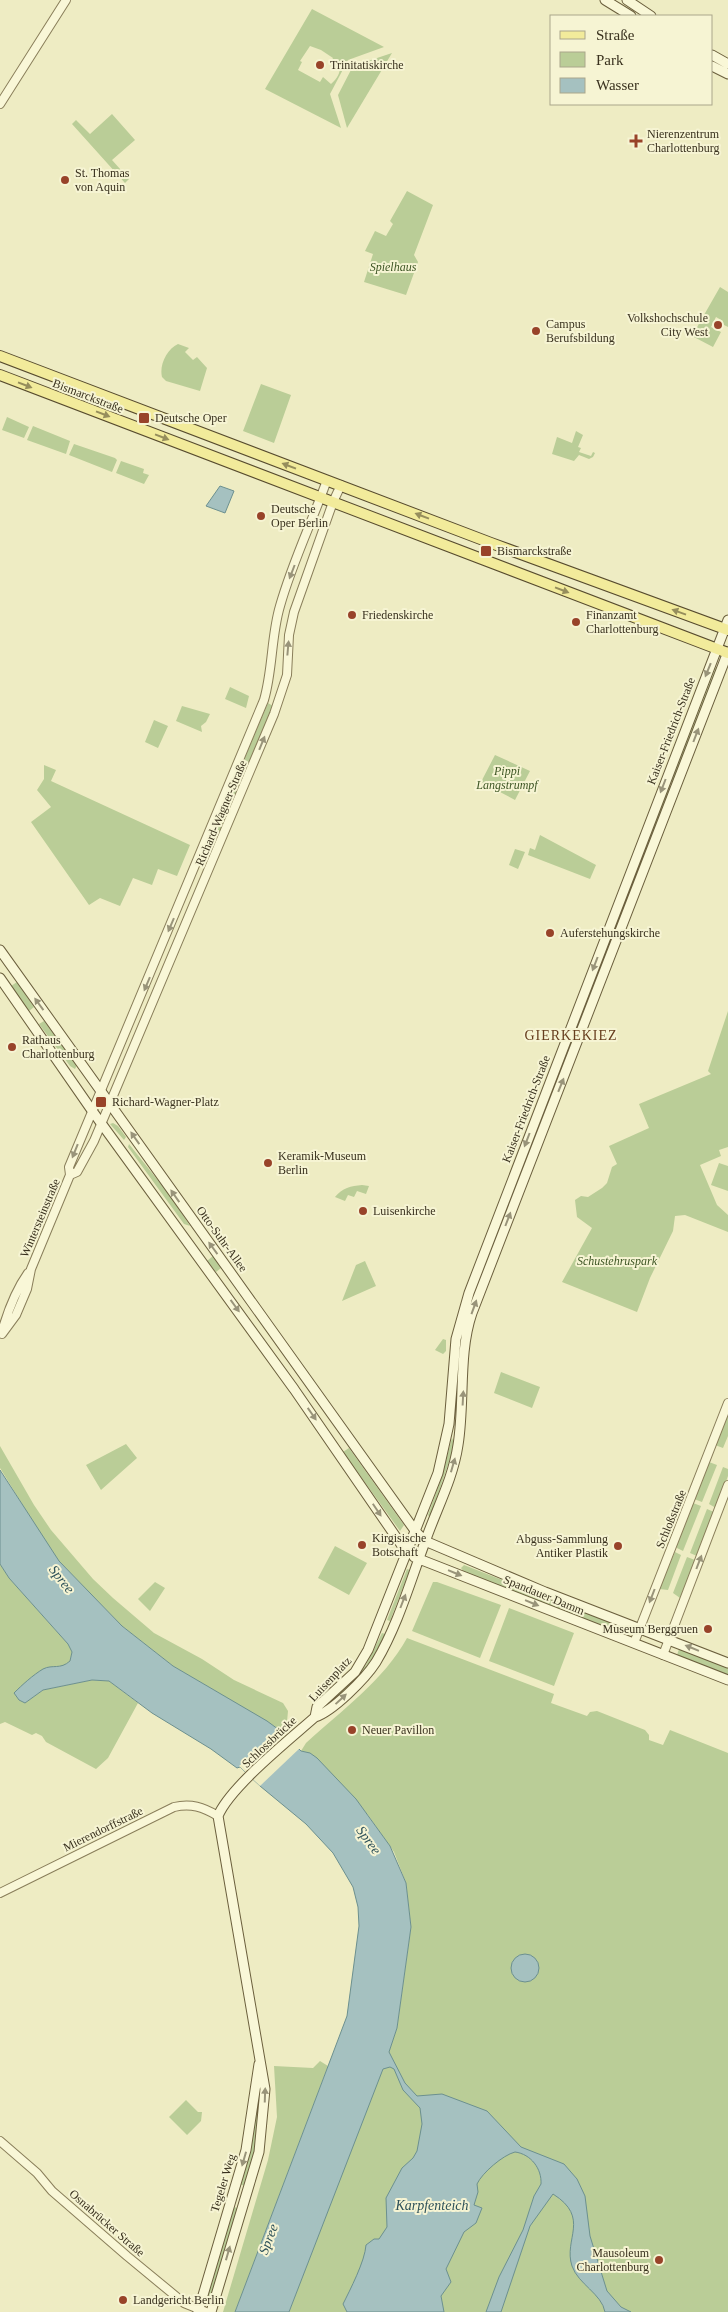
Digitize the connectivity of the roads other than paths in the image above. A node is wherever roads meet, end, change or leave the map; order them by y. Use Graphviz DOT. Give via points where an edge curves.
graph roads {
  1 [pos="66,0"];
  2 [pos="605,0"];
  3 [pos="627,0"];
  4 [pos="629,15"];
  5 [pos="650,15"];
  6 [pos="713,56"];
  7 [pos="728,64"];
  8 [pos="713,66"];
  9 [pos="728,74"];
  10 [pos="0,104"];
  11 [pos="0,356"];
  12 [pos="0,375"];
  13 [pos="327,480"];
  14 [pos="342,485"];
  15 [pos="321,498"];
  16 [pos="333,502"];
  17 [pos="727,626"];
  18 [pos="717,649"];
  19 [pos="728,653"];
  20 [pos="0,950"];
  21 [pos="0,978"];
  22 [pos="102,1091"];
  23 [pos="111,1104"];
  24 [pos="92,1112"];
  25 [pos="102,1124"];
  26 [pos="70,1175"];
  27 [pos="1,1336"];
  28 [pos="728,1403"];
  29 [pos="728,1485"];
  30 [pos="416,1532"];
  31 [pos="425,1541"];
  32 [pos="407,1553"];
  33 [pos="419,1559"];
  34 [pos="639,1629"];
  35 [pos="669,1639"];
  36 [pos="634,1643"];
  37 [pos="663,1655"];
  38 [pos="728,1663"];
  39 [pos="728,1680"];
  40 [pos="314,1717"];
  41 [pos="218,1816"];
  42 [pos="0,1893"];
  43 [pos="260,2059"];
  44 [pos="0,2141"];
  45 [pos="201,2311"];
  46 [pos="211,2312"];
  1 -- 10 [label="street"];
  2 -- 4 [label="main road"];
  3 -- 5 [label="main road"];
  6 -- 7 [label="main road"];
  8 -- 9 [label="main road"];
  13 -- 11 [label="main road, Bismarckstraße, one-way"];
  12 -- 15 [label="main road, Bismarckstraße, one-way"];
  13 -- 14 [label="main road, Bismarckstraße"];
  13 -- 15 [label="street, Richard-Wagner-Straße"];
  14 -- 16 [label="street, Richard-Wagner-Straße"];
  17 -- 14 [label="main road, Bismarckstraße, one-way"];
  15 -- 16 [label="main road, Bismarckstraße"];
  15 -- 22 [label="street, Richard-Wagner-Straße, one-way" via="280,603 270,680 264,700"];
  16 -- 18 [label="main road, Bismarckstraße, one-way"];
  23 -- 16 [label="street, Richard-Wagner-Straße, one-way" via="284,687 294,612"];
  17 -- 18 [label="main road, Kaiser-Friedrich-Straße"];
  18 -- 19 [label="main road, Bismarckstraße"];
  18 -- 30 [label="main road, Kaiser-Friedrich-Straße, one-way" via="469,1293 456,1339 444,1454"];
  31 -- 19 [label="main road, Kaiser-Friedrich-Straße, one-way" via="455,1459 467,1330 472,1313"];
  22 -- 20 [label="main road, Otto-Suhr-Allee, one-way"];
  21 -- 24 [label="main road"];
  22 -- 23 [label="main road, Otto-Suhr-Allee"];
  22 -- 24 [label="street, Richard-Wagner-Straße"];
  23 -- 25 [label="street, Richard-Wagner-Straße"];
  30 -- 23 [label="main road, Otto-Suhr-Allee, one-way"];
  24 -- 25 [label="main road"];
  24 -- 26 [label="street, Wintersteinstraße, one-way" via="69,1167"];
  25 -- 26 [label="street, Wintersteinstraße" via="77,1172"];
  25 -- 32 [label="main road, one-way" via="294,1389"];
  26 -- 27 [label="street, Wintersteinstraße" via="31,1269 12,1302"];
  28 -- 34 [label="street, Schloßstraße, one-way"];
  35 -- 29 [label="street, one-way"];
  30 -- 31 [label="main road, Otto-Suhr-Allee"];
  30 -- 32 [label="main road, Luisenplatz"];
  31 -- 33 [label="main road, Kaiser-Friedrich-Straße"];
  31 -- 34 [label="main road, Spandauer Damm"];
  32 -- 33 [label="main road, Spandauer Damm"];
  32 -- 40 [label="main road, Luisenplatz" via="365,1657 355,1672 317,1707"];
  33 -- 36 [label="main road, Spandauer Damm, one-way"];
  40 -- 33 [label="main road, Luisenplatz, one-way" via="324,1714 375,1662 393,1628"];
  34 -- 35 [label="main road, Spandauer Damm"];
  34 -- 36 [label="street, Schloßstraße"];
  35 -- 37 [label="street"];
  38 -- 35 [label="main road, Spandauer Damm, one-way"];
  36 -- 37 [label="main road, Spandauer Damm"];
  37 -- 39 [label="main road, Spandauer Damm"];
  40 -- 41 [label="main road, Schlossbrücke" via="240,1786"];
  41 -- 42 [label="street, Mierendorffstraße" via="190,1805 174,1807"];
  41 -- 43 [label="main road, Tegeler Weg"];
  43 -- 45 [label="main road, Tegeler Weg, one-way" via="246,2150"];
  46 -- 43 [label="main road, Tegeler Weg, one-way" via="259,2152 265,2089"];
  44 -- 45 [label="street, Osnabrücker Straße" via="127,2256 184,2303"];
}
